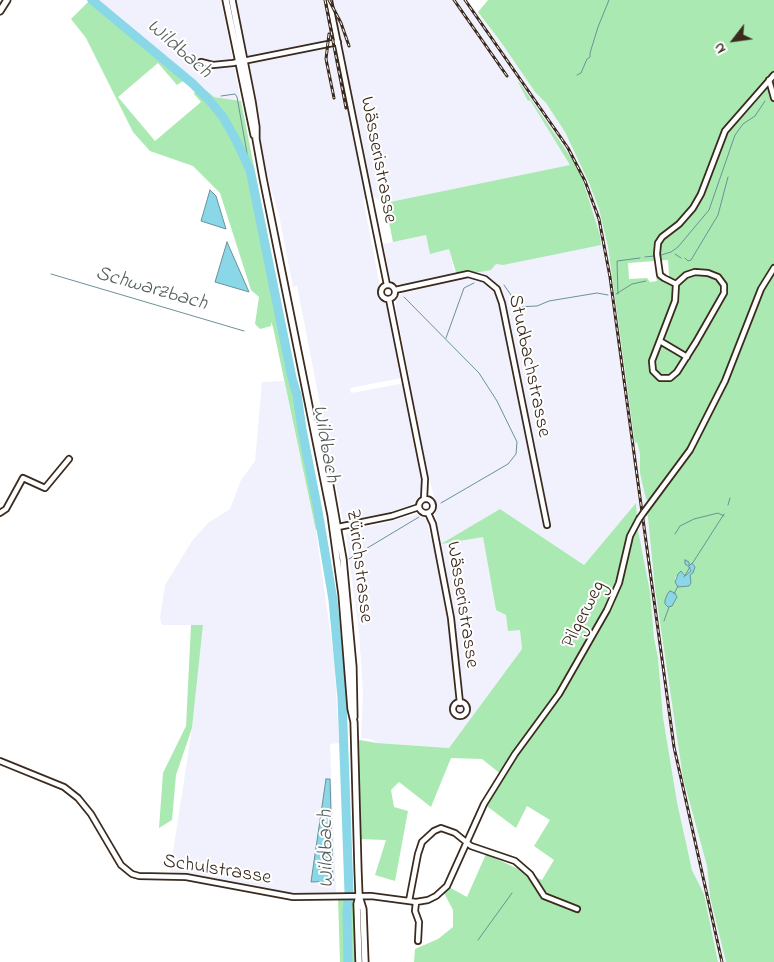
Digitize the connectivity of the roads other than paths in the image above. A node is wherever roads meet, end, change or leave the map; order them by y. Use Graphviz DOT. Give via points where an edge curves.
graph roads {
  1 [pos="7,0"];
  2 [pos="226,0"];
  3 [pos="232,0"];
  4 [pos="329,0"];
  5 [pos="0,11"];
  6 [pos="338,42"];
  7 [pos="201,62"];
  8 [pos="241,62"];
  9 [pos="774,75"];
  10 [pos="769,80"];
  11 [pos="774,98"];
  12 [pos="774,268"];
  13 [pos="676,284"];
  14 [pos="387,285"];
  15 [pos="395,290"];
  16 [pos="389,299"];
  17 [pos="660,341"];
  18 [pos="687,357"];
  19 [pos="69,458"];
  20 [pos="424,499"];
  21 [pos="419,507"];
  22 [pos="0,513"];
  23 [pos="428,513"];
  24 [pos="547,525"];
  25 [pos="335,527"];
  26 [pos="460,703"];
  27 [pos="354,722"];
  28 [pos="0,761"];
  29 [pos="467,842"];
  30 [pos="359,896"];
  31 [pos="409,901"];
  32 [pos="416,902"];
  33 [pos="577,908"];
  34 [pos="418,941"];
  35 [pos="360,962"];
  36 [pos="365,962"];
  1 -- 5 [label="main road"];
  2 -- 8 [label="main road, Zürichstrasse"];
  3 -- 8 [label="main road, Zürichstrasse"];
  4 -- 6 [label="street, Wässeristrasse"];
  6 -- 8 [label="street"];
  6 -- 14 [label="street, Wässeristrasse"];
  7 -- 8 [label="street" via="216,65"];
  8 -- 25 [label="main road, Zürichstrasse" via="252,101 256,139 311,416 327,470"];
  9 -- 10 [label="street"];
  10 -- 11 [label="street"];
  10 -- 13 [label="street" via="726,131 693,208 658,243 660,274"];
  12 -- 29 [label="street, Pilgerweg, bridge" via="761,289 725,381 690,450 630,536 619,583 610,604 559,694 515,754 484,804"];
  13 -- 17 [label="street" via="675,301"];
  13 -- 18 [label="street" via="688,273 702,272 718,277 724,287"];
  14 -- 15 [label="street"];
  14 -- 16 [label="street" via="381,293"];
  15 -- 16 [label="street"];
  15 -- 24 [label="street, Studbachstrasse" via="468,274 485,279 497,289"];
  16 -- 20 [label="street" via="425,479"];
  17 -- 18 [label="street"];
  17 -- 18 [label="street" via="652,365 660,378 673,377"];
  19 -- 22 [label="street" via="45,488 24,478 6,509"];
  20 -- 21 [label="street"];
  20 -- 23 [label="street" via="433,504 432,511"];
  21 -- 23 [label="street"];
  21 -- 25 [label="street" via="392,516"];
  23 -- 26 [label="street, Wässeristrasse" via="451,614"];
  25 -- 27 [label="main road, Zürichstrasse"];
  25 -- 27 [label="main road, Zürichstrasse" via="346,583"];
  27 -- 30 [label="main road, Zürichstrasse"];
  28 -- 30 [label="street, Schulstrasse" via="64,787 78,798 121,865 132,874 186,877 293,897"];
  29 -- 31 [label="street" via="456,833 441,828 422,842"];
  29 -- 32 [label="street, Pilgerweg" via="443,891 428,900"];
  29 -- 33 [label="street" via="515,861 530,874 544,896"];
  30 -- 31 [label="street, Pilgerweg"];
  30 -- 35 [label="main road, Zürichstrasse"];
  30 -- 36 [label="main road, Zürichstrasse" via="363,907"];
  31 -- 32 [label="street, Pilgerweg"];
  32 -- 34 [label="street"];
}
